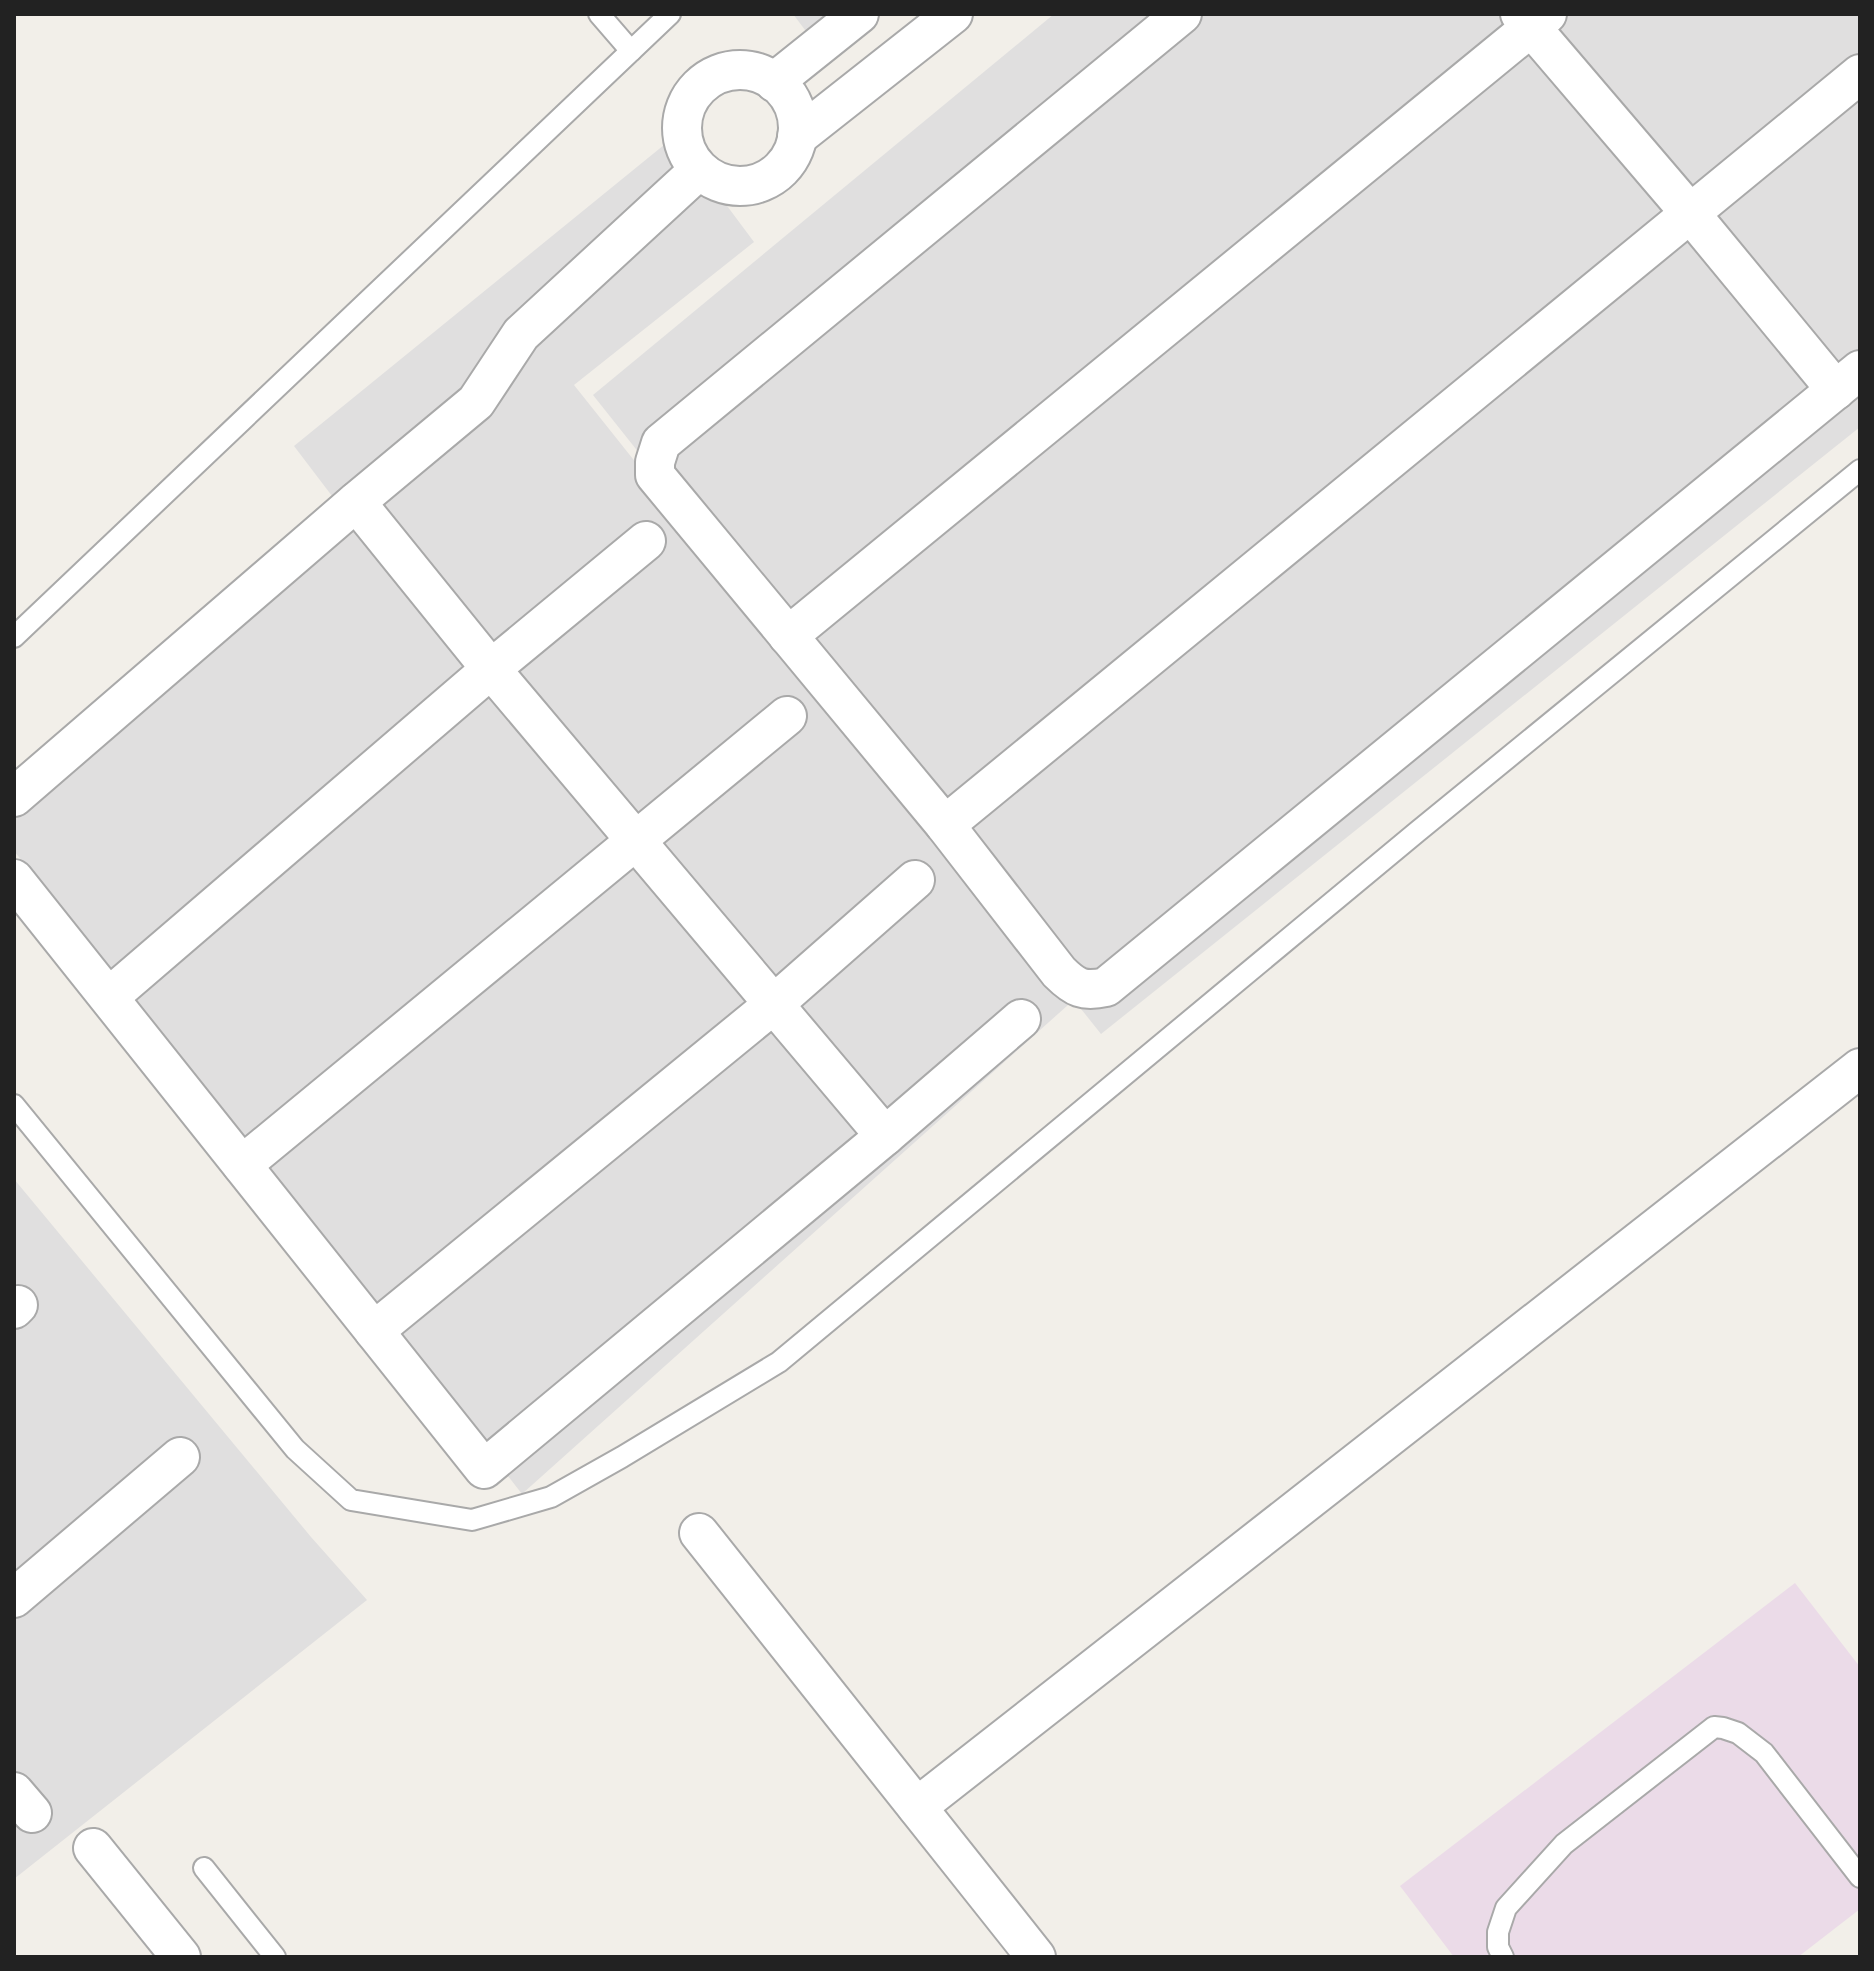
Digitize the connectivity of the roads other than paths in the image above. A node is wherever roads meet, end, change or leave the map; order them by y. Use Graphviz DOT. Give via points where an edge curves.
graph roads {
  1 [pos="599,14"];
  2 [pos="670,14"];
  3 [pos="859,14"];
  4 [pos="953,14"];
  5 [pos="1182,14"];
  6 [pos="1533,18"];
  7 [pos="631,51"];
  8 [pos="1860,74"];
  9 [pos="774,82"];
  10 [pos="797,137"];
  11 [pos="699,170"];
  12 [pos="1690,213"];
  13 [pos="1848,380"];
  14 [pos="1860,470"];
  15 [pos="356,502"];
  16 [pos="646,541"];
  17 [pos="788,636"];
  18 [pos="14,637"];
  19 [pos="491,669"];
  20 [pos="787,716"];
  21 [pos="14,797"];
  22 [pos="945,825"];
  23 [pos="635,840"];
  24 [pos="14,879"];
  25 [pos="915,880"];
  26 [pos="109,997"];
  27 [pos="774,1004"];
  28 [pos="1021,1019"];
  29 [pos="1860,1068"];
  30 [pos="14,1105"];
  31 [pos="885,1136"];
  32 [pos="242,1165"];
  33 [pos="374,1331"];
  34 [pos="180,1457"];
  35 [pos="699,1533"];
  36 [pos="14,1598"];
  37 [pos="917,1807"];
  38 [pos="93,1848"];
  39 [pos="204,1868"];
  40 [pos="1860,1877"];
  41 [pos="181,1957"];
  42 [pos="275,1957"];
  43 [pos="1036,1957"];
  44 [pos="1503,1957"];
  1 -- 7 [label="lane"];
  2 -- 7 [label="lane"];
  3 -- 9 [label="street"];
  4 -- 10 [label="street"];
  5 -- 17 [label="street" via="661,443 655,475"];
  6 -- 12 [label="street"];
  6 -- 17 [label="street"];
  7 -- 18 [label="lane"];
  8 -- 12 [label="street"];
  9 -- 10 [label="street" via="793,106"];
  9 -- 11 [label="street" via="745,70 715,76 701,85 691,97 682,127"];
  10 -- 11 [label="street" via="784,166 758,183 727,185"];
  11 -- 15 [label="street" via="521,334 476,402"];
  12 -- 13 [label="street"];
  12 -- 22 [label="street"];
  13 -- 22 [label="street" via="1106,987 1081,989 1059,972"];
  14 -- 30 [label="lane" via="779,1362 551,1497 472,1520 351,1500 295,1449"];
  15 -- 19 [label="street"];
  15 -- 21 [label="street"];
  16 -- 19 [label="street"];
  17 -- 22 [label="street"];
  19 -- 23 [label="street"];
  19 -- 26 [label="street"];
  20 -- 23 [label="street"];
  23 -- 27 [label="street"];
  23 -- 32 [label="street"];
  24 -- 26 [label="street"];
  25 -- 27 [label="street"];
  26 -- 32 [label="street"];
  27 -- 31 [label="street"];
  27 -- 33 [label="street"];
  28 -- 31 [label="street"];
  29 -- 37 [label="street"];
  31 -- 33 [label="street" via="484,1469"];
  32 -- 33 [label="street"];
  34 -- 36 [label="street"];
  35 -- 37 [label="street"];
  37 -- 43 [label="street"];
  38 -- 41 [label="street"];
  39 -- 42 [label="lane"];
  40 -- 44 [label="lane" via="1764,1753 1738,1733 1714,1727 1564,1844 1506,1908 1498,1932"];
}
